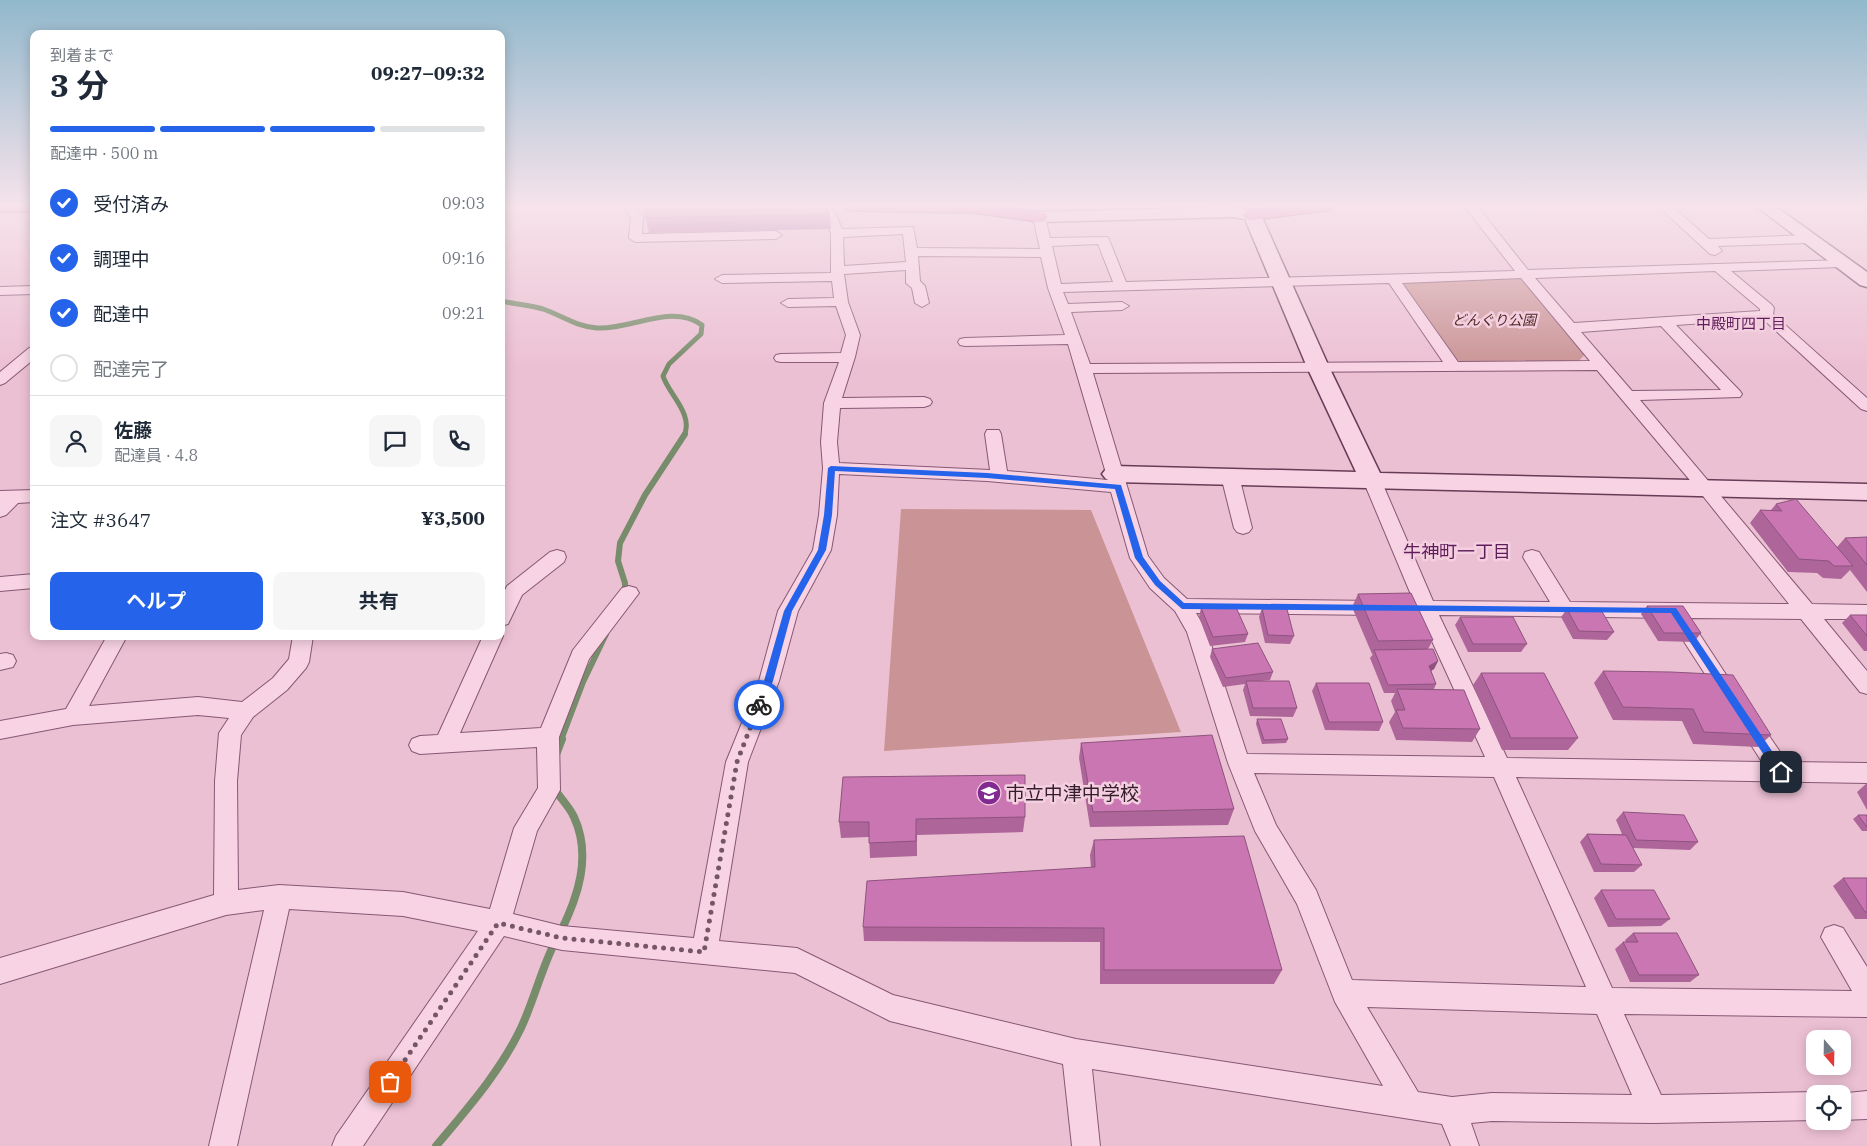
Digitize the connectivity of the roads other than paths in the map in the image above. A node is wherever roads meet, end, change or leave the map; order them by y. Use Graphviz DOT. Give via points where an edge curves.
graph roads {
  1 [pos="838,259"];
  2 [pos="912,259"];
  3 [pos="1049,259"];
  4 [pos="1111,259"];
  5 [pos="1271,259"];
  6 [pos="1513,259"];
  7 [pos="1718,259"];
  8 [pos="1835,259"];
  9 [pos="1840,263"];
  10 [pos="913,266"];
  11 [pos="1724,267"];
  12 [pos="838,274"];
  13 [pos="1525,274"];
  14 [pos="722,279"];
  15 [pos="1393,279"];
  16 [pos="1281,282"];
  17 [pos="1867,282"];
  18 [pos="1121,286"];
  19 [pos="1055,288"];
  20 [pos="30,290"];
  21 [pos="0,291"];
  22 [pos="841,302"];
  23 [pos="788,303"];
  24 [pos="922,303"];
  25 [pos="1122,306"];
  26 [pos="1062,308"];
  27 [pos="1766,315"];
  28 [pos="1665,322"];
  29 [pos="1571,328"];
  30 [pos="1073,339"];
  31 [pos="965,342"];
  32 [pos="30,354"];
  33 [pos="848,357"];
  34 [pos="781,358"];
  35 [pos="1600,364"];
  36 [pos="1318,367"];
  37 [pos="1454,367"];
  38 [pos="1084,369"];
  39 [pos="0,380"];
  40 [pos="1627,396"];
  41 [pos="832,402"];
  42 [pos="924,402"];
  43 [pos="1867,406"];
  44 [pos="993,434"];
  45 [pos="831,468"];
  46 [pos="999,476"];
  47 [pos="1230,476"];
  48 [pos="1116,480"];
  49 [pos="1372,480"];
  50 [pos="1705,487"];
  51 [pos="1867,492"];
  52 [pos="30,496"];
  53 [pos="6,497"];
  54 [pos="0,511"];
  55 [pos="1243,528"];
  56 [pos="557,556"];
  57 [pos="1532,557"];
  58 [pos="30,581"];
  59 [pos="0,584"];
  60 [pos="629,593"];
  61 [pos="1182,606"];
  62 [pos="1426,608"];
  63 [pos="1564,609"];
  64 [pos="505,610"];
  65 [pos="1673,610"];
  66 [pos="1805,611"];
  67 [pos="1867,612"];
  68 [pos="114,640"];
  69 [pos="302,640"];
  70 [pos="491,640"];
  71 [pos="1867,686"];
  72 [pos="246,711"];
  73 [pos="73,716"];
  74 [pos="0,730"];
  75 [pos="548,737"];
  76 [pos="445,743"];
  77 [pos="420,745"];
  78 [pos="1238,763"];
  79 [pos="1501,768"];
  80 [pos="1781,772"];
  81 [pos="1867,774"];
  82 [pos="279,897"];
  83 [pos="226,903"];
  84 [pos="498,923"];
  85 [pos="1834,937"];
  86 [pos="704,952"];
  87 [pos="0,971"];
  88 [pos="1867,992"];
  89 [pos="1344,993"];
  90 [pos="1606,1001"];
  91 [pos="1867,1004"];
  92 [pos="1076,1053"];
  93 [pos="1410,1105"];
  94 [pos="1806,1106"];
  95 [pos="1851,1106"];
  96 [pos="1867,1106"];
  97 [pos="1653,1109"];
  98 [pos="1452,1111"];
  99 [pos="223,1146"];
  100 [pos="346,1146"];
  101 [pos="1086,1146"];
  102 [pos="1465,1146"];
  1 -- 12 [label="street"];
  2 -- 10 [label="street"];
  3 -- 19 [label="street"];
  4 -- 18 [label="street"];
  5 -- 16 [label="street"];
  6 -- 13 [label="street"];
  7 -- 11 [label="street"];
  8 -- 9 [label="street"];
  9 -- 11 [label="street"];
  9 -- 17 [label="street"];
  10 -- 12 [label="street"];
  10 -- 24 [label="street" via="913,283 918,286"];
  11 -- 13 [label="street"];
  11 -- 27 [label="street" via="1768,308"];
  12 -- 14 [label="street"];
  12 -- 22 [label="street"];
  13 -- 15 [label="street"];
  13 -- 29 [label="street"];
  15 -- 16 [label="street"];
  15 -- 37 [label="street"];
  16 -- 18 [label="street"];
  16 -- 36 [label="street"];
  18 -- 19 [label="street"];
  19 -- 26 [label="street"];
  20 -- 21 [label="street"];
  22 -- 23 [label="street"];
  22 -- 33 [label="street" via="853,335"];
  25 -- 26 [label="street"];
  26 -- 30 [label="street"];
  27 -- 28 [label="street"];
  27 -- 43 [label="street"];
  28 -- 29 [label="street"];
  28 -- 40 [label="street" via="1734,394"];
  29 -- 35 [label="street"];
  30 -- 31 [label="street"];
  30 -- 38 [label="street"];
  32 -- 39 [label="street"];
  33 -- 34 [label="street"];
  33 -- 41 [label="street"];
  35 -- 37 [label="street"];
  35 -- 40 [label="street"];
  36 -- 37 [label="street"];
  36 -- 38 [label="street"];
  36 -- 49 [label="street"];
  38 -- 48 [label="street"];
  40 -- 50 [label="street"];
  41 -- 42 [label="street"];
  41 -- 45 [label="street"];
  44 -- 46 [label="street"];
  45 -- 46 [label="street"];
  45 -- 86 [label="street" via="822,550 788,611 769,681 737,762"];
  46 -- 48 [label="street"];
  47 -- 48 [label="street"];
  47 -- 49 [label="street"];
  47 -- 55 [label="street"];
  48 -- 61 [label="street" via="1139,558 1158,583"];
  49 -- 50 [label="street"];
  49 -- 62 [label="street"];
  50 -- 51 [label="street"];
  50 -- 66 [label="street"];
  52 -- 53 [label="street"];
  53 -- 54 [label="street"];
  56 -- 64 [label="street" via="514,591"];
  57 -- 63 [label="street"];
  58 -- 59 [label="street"];
  60 -- 75 [label="street" via="580,656"];
  61 -- 62 [label="street"];
  61 -- 78 [label="street" via="1197,632"];
  62 -- 63 [label="street"];
  62 -- 79 [label="street"];
  63 -- 65 [label="street"];
  65 -- 66 [label="street"];
  65 -- 80 [label="street"];
  66 -- 67 [label="street"];
  66 -- 71 [label="street"];
  68 -- 73 [label="street"];
  69 -- 72 [label="street" via="299,662 280,684"];
  70 -- 76 [label="street"];
  72 -- 73 [label="street" via="198,706"];
  72 -- 83 [label="street" via="230,733 226,781"];
  73 -- 74 [label="street"];
  75 -- 76 [label="street"];
  75 -- 84 [label="street" via="549,790 526,828"];
  76 -- 77 [label="street"];
  78 -- 79 [label="street"];
  78 -- 89 [label="street" via="1267,831 1307,898"];
  79 -- 80 [label="street"];
  79 -- 90 [label="street"];
  80 -- 81 [label="street"];
  82 -- 83 [label="street"];
  82 -- 84 [label="street" via="403,904"];
  82 -- 99 [label="street"];
  83 -- 87 [label="street"];
  84 -- 86 [label="street" via="562,938"];
  84 -- 100 [label="street"];
  85 -- 88 [label="street"];
  86 -- 92 [label="street" via="797,961 890,1008"];
  89 -- 90 [label="street"];
  89 -- 93 [label="street"];
  90 -- 91 [label="street"];
  90 -- 97 [label="street"];
  92 -- 93 [label="street"];
  92 -- 101 [label="street"];
  93 -- 98 [label="street"];
  94 -- 97 [label="street"];
  95 -- 96 [label="street"];
  97 -- 98 [label="street" via="1492,1107"];
  98 -- 102 [label="street"];
}
